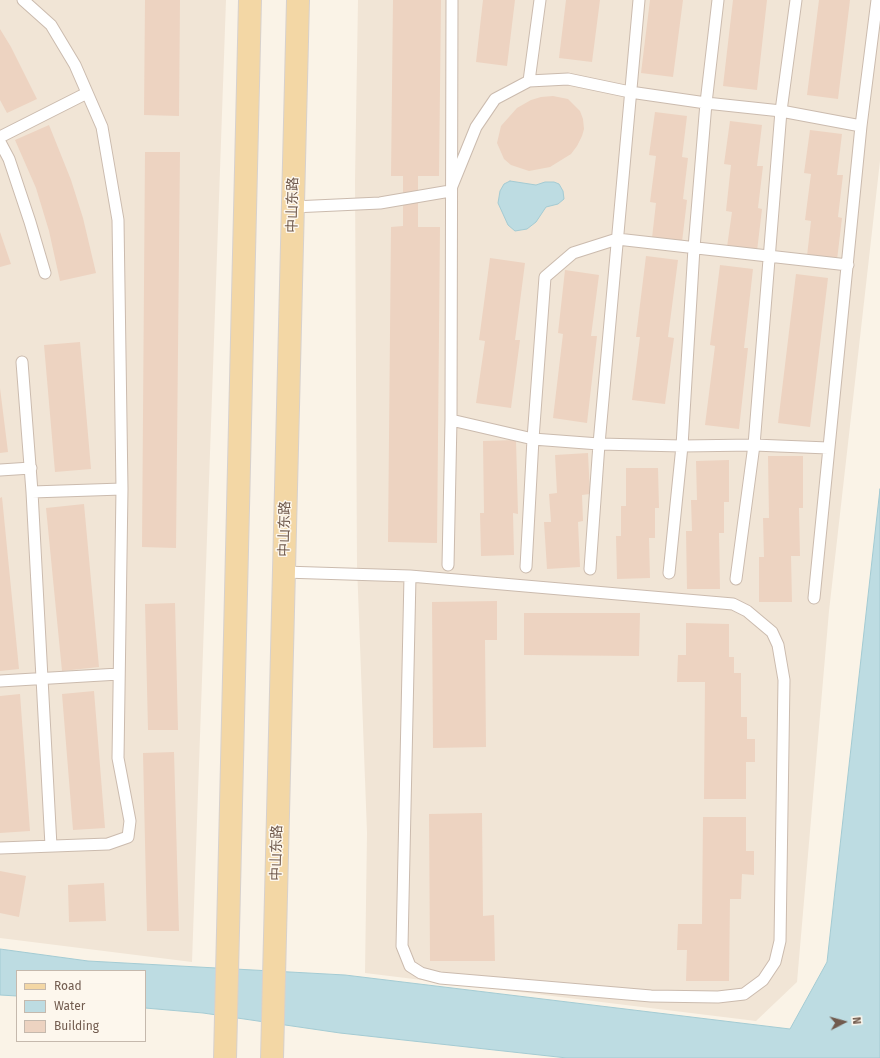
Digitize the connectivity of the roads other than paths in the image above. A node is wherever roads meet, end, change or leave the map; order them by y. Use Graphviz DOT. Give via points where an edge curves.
graph roads {
  1 [pos="23,0"];
  2 [pos="250,0"];
  3 [pos="298,0"];
  4 [pos="452,0"];
  5 [pos="540,0"];
  6 [pos="639,0"];
  7 [pos="718,0"];
  8 [pos="796,0"];
  9 [pos="877,0"];
  10 [pos="529,81"];
  11 [pos="630,92"];
  12 [pos="87,93"];
  13 [pos="706,103"];
  14 [pos="781,111"];
  15 [pos="861,126"];
  16 [pos="0,138"];
  17 [pos="0,142"];
  18 [pos="450,191"];
  19 [pos="293,207"];
  20 [pos="617,239"];
  21 [pos="694,248"];
  22 [pos="769,257"];
  23 [pos="848,265"];
  24 [pos="45,273"];
  25 [pos="22,362"];
  26 [pos="451,420"];
  27 [pos="533,439"];
  28 [pos="599,444"];
  29 [pos="754,445"];
  30 [pos="682,446"];
  31 [pos="828,448"];
  32 [pos="30,468"];
  33 [pos="0,470"];
  34 [pos="122,489"];
  35 [pos="32,492"];
  36 [pos="448,565"];
  37 [pos="526,567"];
  38 [pos="590,569"];
  39 [pos="284,572"];
  40 [pos="668,573"];
  41 [pos="410,576"];
  42 [pos="736,579"];
  43 [pos="814,598"];
  44 [pos="119,674"];
  45 [pos="42,677"];
  46 [pos="0,681"];
  47 [pos="51,846"];
  48 [pos="0,848"];
  49 [pos="225,1058"];
  50 [pos="272,1058"];
  1 -- 12 [label="lane" via="51,25 75,65"];
  2 -- 49 [label="main road"];
  3 -- 19 [label="main road, 中山东路"];
  4 -- 18 [label="lane"];
  5 -- 10 [label="lane"];
  6 -- 11 [label="lane"];
  7 -- 13 [label="lane"];
  8 -- 14 [label="lane"];
  9 -- 15 [label="lane"];
  10 -- 11 [label="lane" via="568,79"];
  10 -- 18 [label="lane" via="495,99 476,127"];
  11 -- 13 [label="lane"];
  11 -- 20 [label="lane"];
  12 -- 16 [label="lane"];
  12 -- 34 [label="lane" via="102,127 118,220"];
  13 -- 14 [label="lane"];
  13 -- 21 [label="lane"];
  14 -- 15 [label="lane"];
  14 -- 22 [label="lane"];
  15 -- 23 [label="lane"];
  17 -- 24 [label="lane" via="9,159 26,208"];
  18 -- 19 [label="lane" via="380,203"];
  18 -- 26 [label="lane"];
  19 -- 39 [label="main road, 中山东路"];
  20 -- 21 [label="lane"];
  20 -- 27 [label="lane" via="573,253 545,277"];
  20 -- 28 [label="lane"];
  21 -- 22 [label="lane"];
  21 -- 30 [label="lane"];
  22 -- 23 [label="lane"];
  22 -- 29 [label="lane"];
  23 -- 31 [label="lane"];
  25 -- 32 [label="lane"];
  26 -- 27 [label="lane"];
  26 -- 36 [label="lane"];
  27 -- 28 [label="lane"];
  27 -- 37 [label="lane"];
  28 -- 30 [label="lane"];
  28 -- 38 [label="lane"];
  29 -- 30 [label="lane"];
  29 -- 31 [label="lane"];
  29 -- 42 [label="lane"];
  30 -- 40 [label="lane"];
  31 -- 43 [label="lane"];
  32 -- 33 [label="lane"];
  32 -- 35 [label="lane"];
  34 -- 35 [label="lane"];
  34 -- 44 [label="lane"];
  35 -- 45 [label="lane"];
  39 -- 41 [label="lane"];
  39 -- 50 [label="main road, 中山东路"];
  41 -- 41 [label="lane" via="402,946 410,966 421,973 440,978 651,996 718,997 744,994 763,980 775,962 780,941 784,680 778,645 772,632 748,612 733,604"];
  44 -- 45 [label="lane"];
  44 -- 47 [label="lane" via="118,758 130,821 128,837 108,844"];
  45 -- 46 [label="lane"];
  45 -- 47 [label="lane"];
  47 -- 48 [label="lane"];
}
